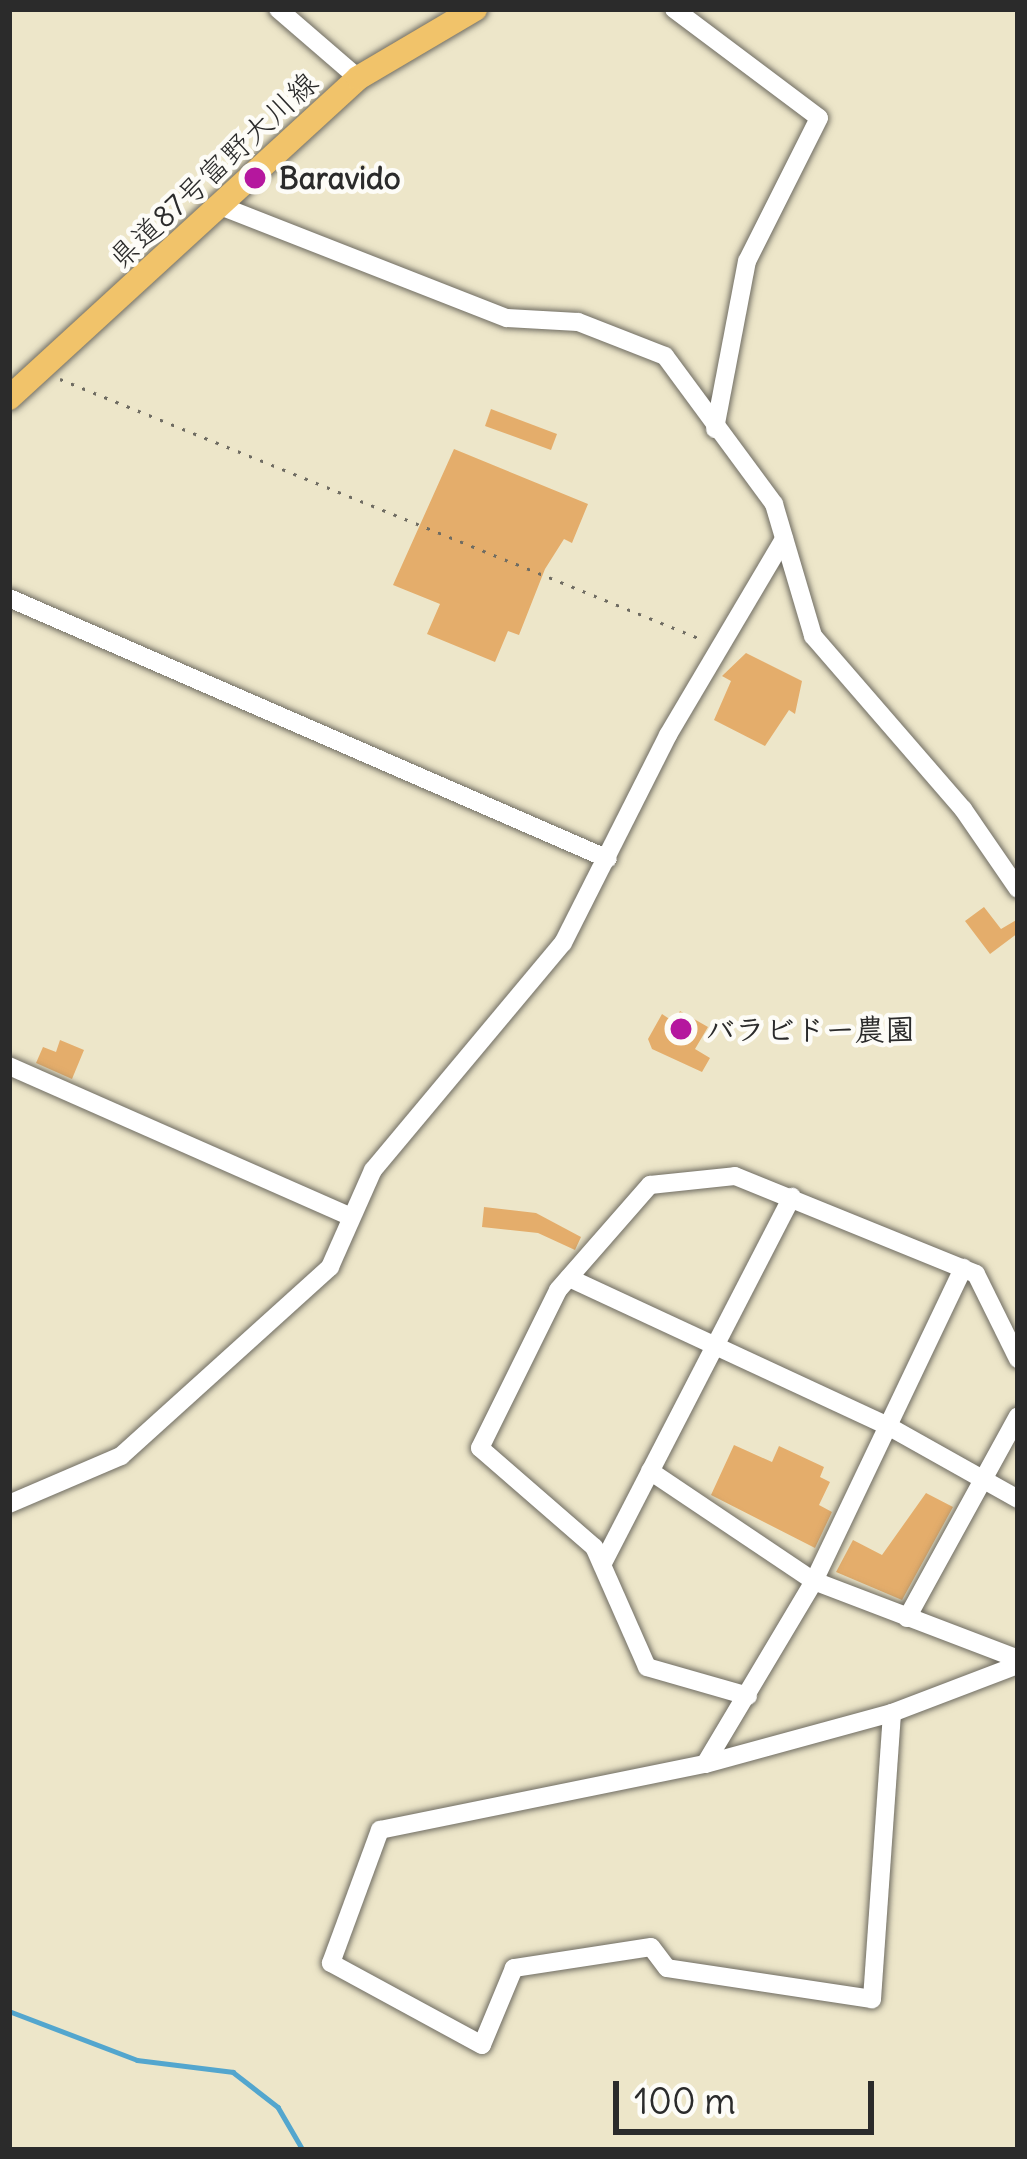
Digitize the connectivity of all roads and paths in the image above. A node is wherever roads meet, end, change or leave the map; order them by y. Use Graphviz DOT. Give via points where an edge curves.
graph roads {
  1 [pos="278,9"];
  2 [pos="475,9"];
  3 [pos="674,9"];
  4 [pos="358,78"];
  5 [pos="218,206"];
  6 [pos="39,371"];
  7 [pos="9,398"];
  8 [pos="715,429"];
  9 [pos="784,539"];
  10 [pos="9,598"];
  11 [pos="719,647"];
  12 [pos="608,860"];
  13 [pos="1018,889"];
  14 [pos="9,1066"];
  15 [pos="792,1197"];
  16 [pos="349,1216"];
  17 [pos="963,1268"];
  18 [pos="569,1278"];
  19 [pos="715,1347"];
  20 [pos="1018,1359"];
  21 [pos="1018,1416"];
  22 [pos="888,1426"];
  23 [pos="650,1471"];
  24 [pos="980,1481"];
  25 [pos="1018,1499"];
  26 [pos="9,1504"];
  27 [pos="604,1561"];
  28 [pos="814,1581"];
  29 [pos="907,1618"];
  30 [pos="1018,1662"];
  31 [pos="748,1696"];
  32 [pos="892,1713"];
  33 [pos="705,1764"];
  1 -- 4 [label="street"];
  2 -- 4 [label="main road, 県道87号富野大川線"];
  3 -- 8 [label="street" via="819,118 747,261"];
  4 -- 5 [label="main road, 県道87号富野大川線"];
  5 -- 6 [label="main road, 県道87号富野大川線"];
  5 -- 8 [label="street" via="506,318 578,322 649,348 676,367"];
  6 -- 7 [label="main road, 県道87号富野大川線"];
  6 -- 11 [label="path"];
  8 -- 9 [label="street" via="774,504"];
  9 -- 11 [label="street"];
  9 -- 13 [label="street" via="814,636 963,808"];
  10 -- 12 [label="street"];
  11 -- 12 [label="street"];
  12 -- 16 [label="street" via="563,943 373,1170"];
  14 -- 16 [label="street"];
  15 -- 17 [label="street"];
  15 -- 18 [label="street" via="735,1176 650,1185"];
  15 -- 19 [label="street"];
  16 -- 26 [label="street" via="330,1267 121,1456"];
  17 -- 20 [label="street" via="976,1274"];
  17 -- 22 [label="street"];
  18 -- 19 [label="street"];
  18 -- 27 [label="street" via="480,1448"];
  19 -- 22 [label="street"];
  19 -- 23 [label="street"];
  21 -- 24 [label="street"];
  22 -- 24 [label="street"];
  22 -- 28 [label="street"];
  23 -- 27 [label="street"];
  23 -- 28 [label="street"];
  24 -- 25 [label="street"];
  24 -- 29 [label="street"];
  27 -- 31 [label="street" via="647,1667"];
  28 -- 29 [label="street"];
  28 -- 31 [label="street"];
  29 -- 30 [label="street"];
  30 -- 32 [label="street"];
  31 -- 33 [label="street"];
  32 -- 33 [label="street"];
  32 -- 33 [label="street" via="872,1999 667,1968 651,1947 514,1968 482,2045 331,1963 380,1830"];
}
